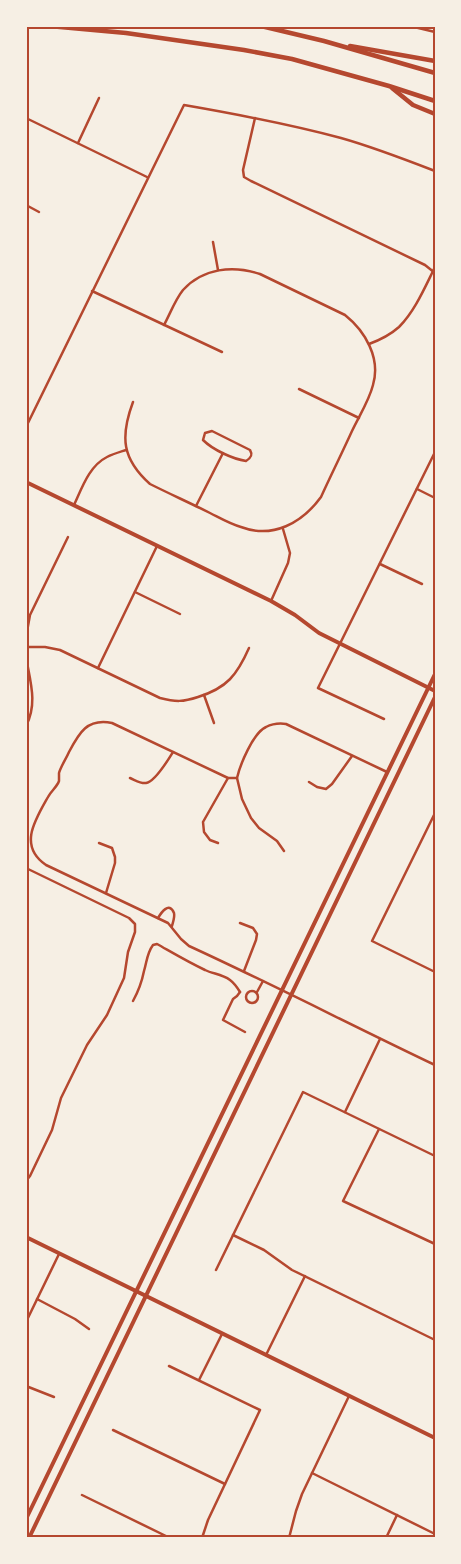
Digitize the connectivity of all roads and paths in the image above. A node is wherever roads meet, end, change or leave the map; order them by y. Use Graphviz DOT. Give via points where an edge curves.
graph roads {
  1 [pos="49,26"];
  2 [pos="261,26"];
  3 [pos="410,26"];
  4 [pos="435,32"];
  5 [pos="324,41"];
  6 [pos="435,61"];
  7 [pos="435,73"];
  8 [pos="389,86"];
  9 [pos="99,98"];
  10 [pos="435,101"];
  11 [pos="435,114"];
  12 [pos="255,118"];
  13 [pos="27,119"];
  14 [pos="78,143"];
  15 [pos="435,170"];
  16 [pos="147,177"];
  17 [pos="26,205"];
  18 [pos="39,212"];
  19 [pos="213,242"];
  20 [pos="435,267"];
  21 [pos="218,270"];
  22 [pos="434,272"];
  23 [pos="92,291"];
  24 [pos="164,325"];
  25 [pos="369,344"];
  26 [pos="222,352"];
  27 [pos="299,389"];
  28 [pos="133,402"];
  29 [pos="359,418"];
  30 [pos="26,427"];
  31 [pos="126,450"];
  32 [pos="435,452"];
  33 [pos="223,453"];
  34 [pos="26,482"];
  35 [pos="417,489"];
  36 [pos="435,498"];
  37 [pos="74,505"];
  38 [pos="196,506"];
  39 [pos="283,528"];
  40 [pos="68,537"];
  41 [pos="157,546"];
  42 [pos="380,564"];
  43 [pos="422,584"];
  44 [pos="135,592"];
  45 [pos="271,601"];
  46 [pos="180,614"];
  47 [pos="26,637"];
  48 [pos="339,644"];
  49 [pos="26,647"];
  50 [pos="249,648"];
  51 [pos="26,657"];
  52 [pos="98,668"];
  53 [pos="435,674"];
  54 [pos="428,688"];
  55 [pos="435,691"];
  56 [pos="204,695"];
  57 [pos="435,698"];
  58 [pos="384,719"];
  59 [pos="28,720"];
  60 [pos="214,723"];
  61 [pos="26,726"];
  62 [pos="173,752"];
  63 [pos="352,756"];
  64 [pos="387,772"];
  65 [pos="130,778"];
  66 [pos="228,778"];
  67 [pos="237,778"];
  68 [pos="309,782"];
  69 [pos="435,813"];
  70 [pos="99,843"];
  71 [pos="218,843"];
  72 [pos="284,851"];
  73 [pos="26,868"];
  74 [pos="106,893"];
  75 [pos="158,918"];
  76 [pos="240,923"];
  77 [pos="172,928"];
  78 [pos="244,971"];
  79 [pos="435,972"];
  80 [pos="264,980"];
  81 [pos="282,991"];
  82 [pos="240,992"];
  83 [pos="256,992"];
  84 [pos="247,994"];
  85 [pos="291,995"];
  86 [pos="133,1001"];
  87 [pos="244,1032"];
  88 [pos="380,1039"];
  89 [pos="435,1065"];
  90 [pos="344,1112"];
  91 [pos="379,1129"];
  92 [pos="213,1132"];
  93 [pos="222,1137"];
  94 [pos="435,1156"];
  95 [pos="26,1181"];
  96 [pos="233,1235"];
  97 [pos="26,1237"];
  98 [pos="435,1244"];
  99 [pos="60,1254"];
  100 [pos="216,1270"];
  101 [pos="305,1276"];
  102 [pos="137,1291"];
  103 [pos="146,1296"];
  104 [pos="37,1300"];
  105 [pos="26,1322"];
  106 [pos="89,1329"];
  107 [pos="222,1334"];
  108 [pos="435,1340"];
  109 [pos="266,1356"];
  110 [pos="169,1366"];
  111 [pos="200,1380"];
  112 [pos="26,1386"];
  113 [pos="54,1396"];
  114 [pos="349,1396"];
  115 [pos="113,1430"];
  116 [pos="435,1438"];
  117 [pos="312,1473"];
  118 [pos="225,1484"];
  119 [pos="82,1495"];
  120 [pos="397,1515"];
  121 [pos="26,1519"];
  122 [pos="435,1534"];
  123 [pos="29,1538"];
  124 [pos="170,1538"];
  125 [pos="202,1538"];
  126 [pos="289,1538"];
  127 [pos="386,1538"];
  1 -- 8 [label="highway" via="244,50 292,59"];
  2 -- 5 [label="highway"];
  3 -- 4 [label="street"];
  5 -- 6 [label="highway"];
  5 -- 7 [label="highway"];
  8 -- 10 [label="highway"];
  8 -- 11 [label="highway" via="413,105"];
  9 -- 14 [label="street"];
  12 -- 15 [label="street" via="341,138"];
  12 -- 16 [label="street" via="184,104"];
  12 -- 22 [label="street" via="244,176"];
  13 -- 14 [label="street"];
  14 -- 16 [label="street"];
  16 -- 23 [label="street"];
  17 -- 18 [label="street"];
  19 -- 21 [label="street"];
  20 -- 22 [label="street"];
  21 -- 24 [label="street" via="202,276 182,291"];
  21 -- 25 [label="street" via="233,268 253,272 345,315"];
  22 -- 25 [label="street" via="399,327"];
  23 -- 24 [label="street"];
  23 -- 30 [label="street"];
  24 -- 26 [label="street"];
  25 -- 29 [label="street" via="375,375"];
  27 -- 29 [label="street"];
  28 -- 31 [label="street" via="126,420"];
  29 -- 39 [label="street" via="321,497 304,516"];
  31 -- 37 [label="street" via="97,464"];
  31 -- 38 [label="street" via="150,484"];
  32 -- 35 [label="street"];
  33 -- 33 [label="street" via="203,440 205,434 212,432 250,450 252,454 246,461"];
  33 -- 38 [label="street"];
  34 -- 37 [label="main road"];
  35 -- 36 [label="street"];
  35 -- 42 [label="street"];
  37 -- 41 [label="main road"];
  38 -- 39 [label="street" via="250,530 261,532"];
  39 -- 45 [label="street" via="290,553"];
  40 -- 47 [label="street" via="30,615"];
  41 -- 44 [label="street"];
  41 -- 45 [label="main road"];
  42 -- 43 [label="street"];
  42 -- 48 [label="street"];
  44 -- 46 [label="street"];
  44 -- 52 [label="street"];
  45 -- 48 [label="main road"];
  48 -- 54 [label="main road"];
  48 -- 58 [label="street" via="318,688"];
  49 -- 52 [label="street" via="60,650"];
  50 -- 56 [label="street" via="228,682"];
  51 -- 59 [label="street" via="34,692"];
  52 -- 56 [label="street" via="160,698 176,702"];
  53 -- 54 [label="main road"];
  54 -- 55 [label="main road"];
  54 -- 64 [label="main road"];
  56 -- 60 [label="street"];
  57 -- 85 [label="main road"];
  59 -- 61 [label="street"];
  62 -- 65 [label="street" via="152,780 146,783"];
  62 -- 66 [label="street"];
  62 -- 74 [label="street" via="112,723 105,721 90,725 76,738 57,784 44,804 30,834 30,843 37,857"];
  63 -- 64 [label="street"];
  63 -- 67 [label="street" via="286,724 275,724 266,727 254,739"];
  63 -- 68 [label="street" via="326,789"];
  64 -- 81 [label="main road"];
  66 -- 67 [label="street"];
  66 -- 71 [label="street" via="203,822 204,832 210,840"];
  67 -- 72 [label="street" via="251,818"];
  69 -- 79 [label="street" via="372,941"];
  70 -- 74 [label="street" via="112,848 115,857"];
  73 -- 95 [label="street" via="129,918 135,932 120,989 61,1098 52,1130"];
  74 -- 75 [label="street"];
  75 -- 77 [label="street"];
  75 -- 77 [label="street" via="163,910 170,909 175,916"];
  76 -- 78 [label="street" via="253,928 257,934"];
  77 -- 78 [label="street" via="189,946"];
  78 -- 80 [label="street"];
  80 -- 81 [label="street"];
  80 -- 83 [label="street"];
  81 -- 85 [label="street"];
  81 -- 92 [label="main road"];
  82 -- 84 [label="street"];
  82 -- 86 [label="street" via="226,977 153,944"];
  82 -- 87 [label="street" via="222,1020"];
  83 -- 84 [label="street"];
  83 -- 84 [label="street" via="258,999 255,1002 248,1001"];
  85 -- 88 [label="street"];
  85 -- 93 [label="main road"];
  88 -- 89 [label="street"];
  88 -- 90 [label="street"];
  90 -- 91 [label="street"];
  90 -- 96 [label="street" via="303,1092"];
  91 -- 94 [label="street"];
  91 -- 98 [label="street" via="343,1201"];
  92 -- 93 [label="main road"];
  92 -- 102 [label="main road"];
  93 -- 103 [label="main road"];
  96 -- 100 [label="street"];
  96 -- 101 [label="street"];
  97 -- 99 [label="main road"];
  99 -- 102 [label="main road"];
  99 -- 104 [label="street"];
  101 -- 108 [label="street"];
  101 -- 109 [label="street"];
  102 -- 103 [label="main road"];
  102 -- 121 [label="main road"];
  103 -- 107 [label="main road"];
  103 -- 123 [label="main road"];
  104 -- 105 [label="street"];
  104 -- 106 [label="street"];
  107 -- 109 [label="main road"];
  107 -- 111 [label="street"];
  109 -- 114 [label="main road"];
  110 -- 111 [label="street"];
  111 -- 118 [label="street" via="260,1410"];
  112 -- 113 [label="street"];
  114 -- 116 [label="main road"];
  114 -- 117 [label="street"];
  115 -- 118 [label="street"];
  117 -- 120 [label="street"];
  117 -- 126 [label="street"];
  118 -- 125 [label="street"];
  119 -- 124 [label="street"];
  120 -- 122 [label="street"];
  120 -- 127 [label="street"];
}
